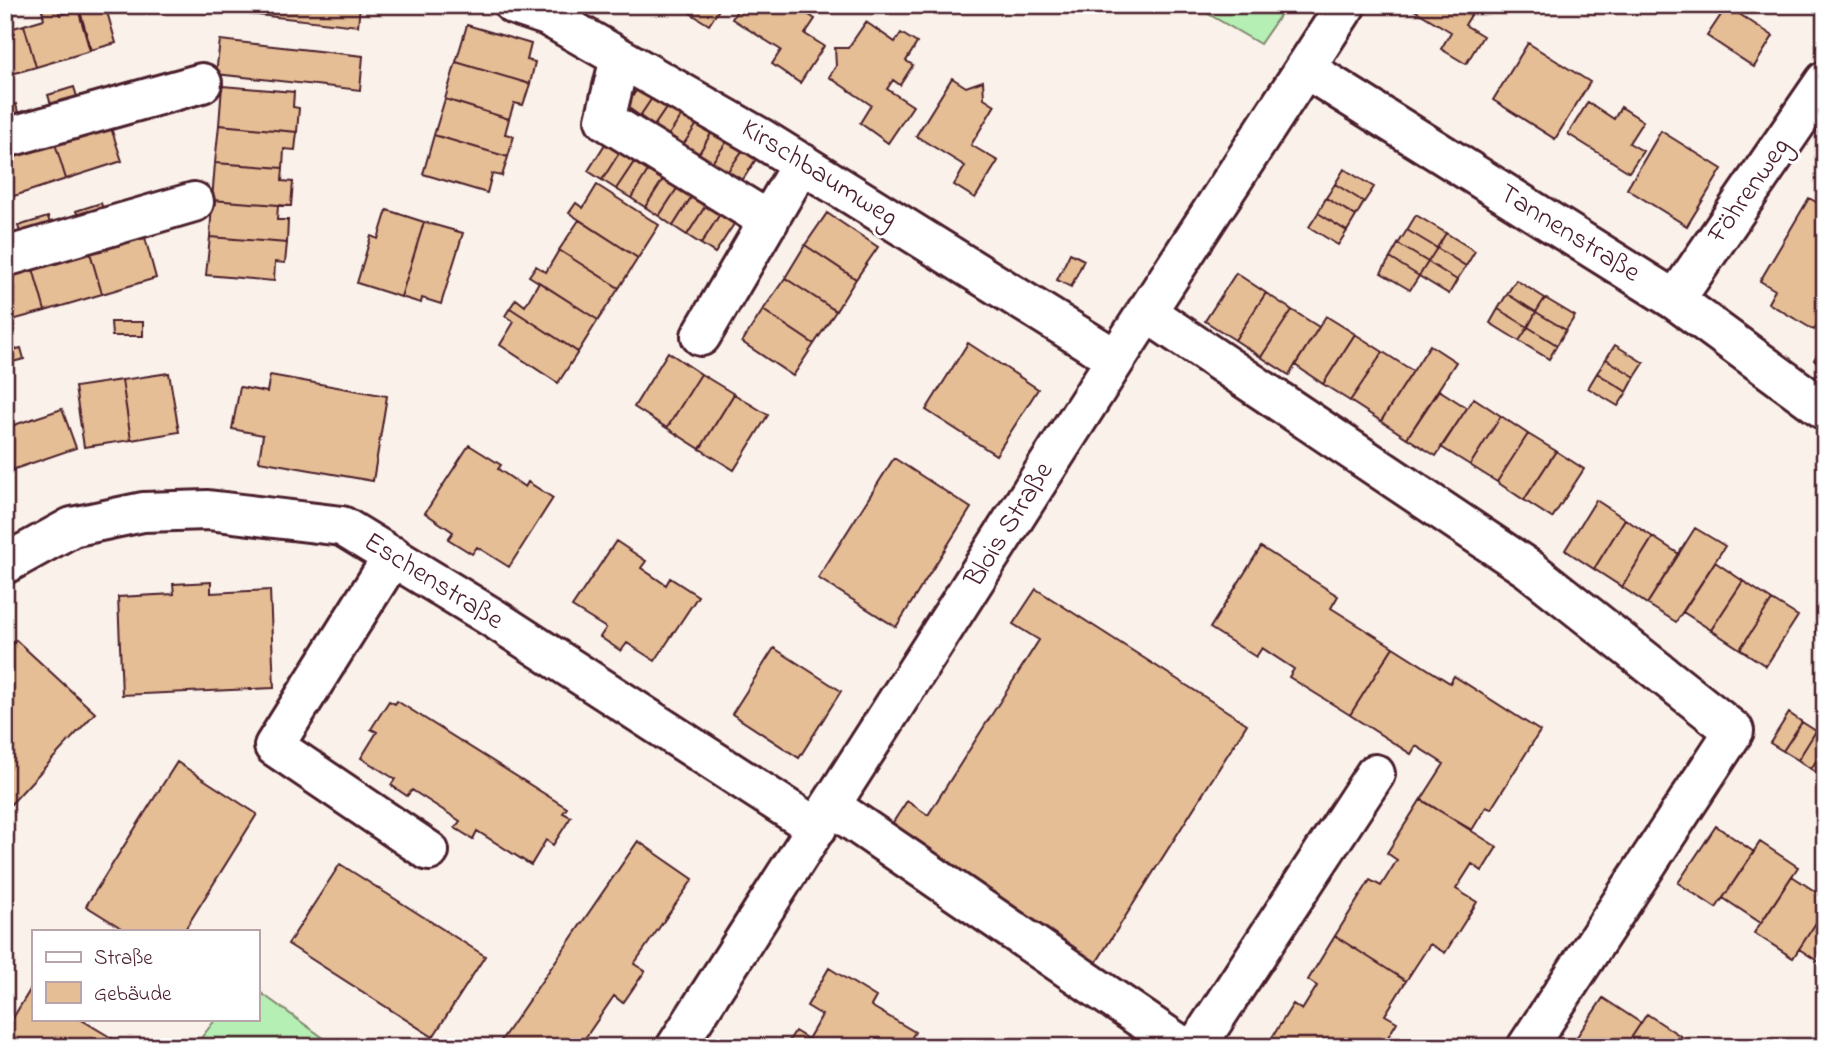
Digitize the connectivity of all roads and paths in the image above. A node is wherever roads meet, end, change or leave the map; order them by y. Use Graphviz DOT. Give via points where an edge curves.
graph roads {
  1 [pos="514,5"];
  2 [pos="1346,5"];
  3 [pos="620,58"];
  4 [pos="1306,69"];
  5 [pos="1825,81"];
  6 [pos="202,83"];
  7 [pos="5,138"];
  8 [pos="802,163"];
  9 [pos="194,202"];
  10 [pos="769,221"];
  11 [pos="5,257"];
  12 [pos="1675,300"];
  13 [pos="1146,312"];
  14 [pos="701,336"];
  15 [pos="1115,359"];
  16 [pos="1825,410"];
  17 [pos="393,556"];
  18 [pos="5,564"];
  19 [pos="1375,774"];
  20 [pos="824,817"];
  21 [pos="429,851"];
  22 [pos="676,1047"];
  23 [pos="1183,1047"];
  24 [pos="1196,1047"];
  25 [pos="1527,1047"];
  1 -- 3 [label="street, Kirschbaumweg" via="547,16"];
  2 -- 4 [label="street, Blois Straße"];
  3 -- 8 [label="street, Kirschbaumweg"];
  3 -- 10 [label="street" via="605,120"];
  4 -- 12 [label="street, Tannenstraße"];
  4 -- 13 [label="street, Blois Straße"];
  5 -- 12 [label="street, Föhrenweg"];
  6 -- 7 [label="street"];
  8 -- 10 [label="street"];
  8 -- 15 [label="street, Kirschbaumweg"];
  9 -- 11 [label="street"];
  10 -- 14 [label="street"];
  12 -- 16 [label="street, Tannenstraße"];
  13 -- 15 [label="street, Blois Straße"];
  13 -- 25 [label="street" via="1529,569 1734,731"];
  15 -- 20 [label="street, Blois Straße"];
  17 -- 18 [label="street, Eschenstraße" via="342,526 208,510 143,512 72,527"];
  17 -- 20 [label="street, Eschenstraße"];
  17 -- 21 [label="street" via="274,746"];
  19 -- 24 [label="street"];
  20 -- 22 [label="street, Blois Straße"];
  20 -- 23 [label="street, Eschenstraße"];
}
